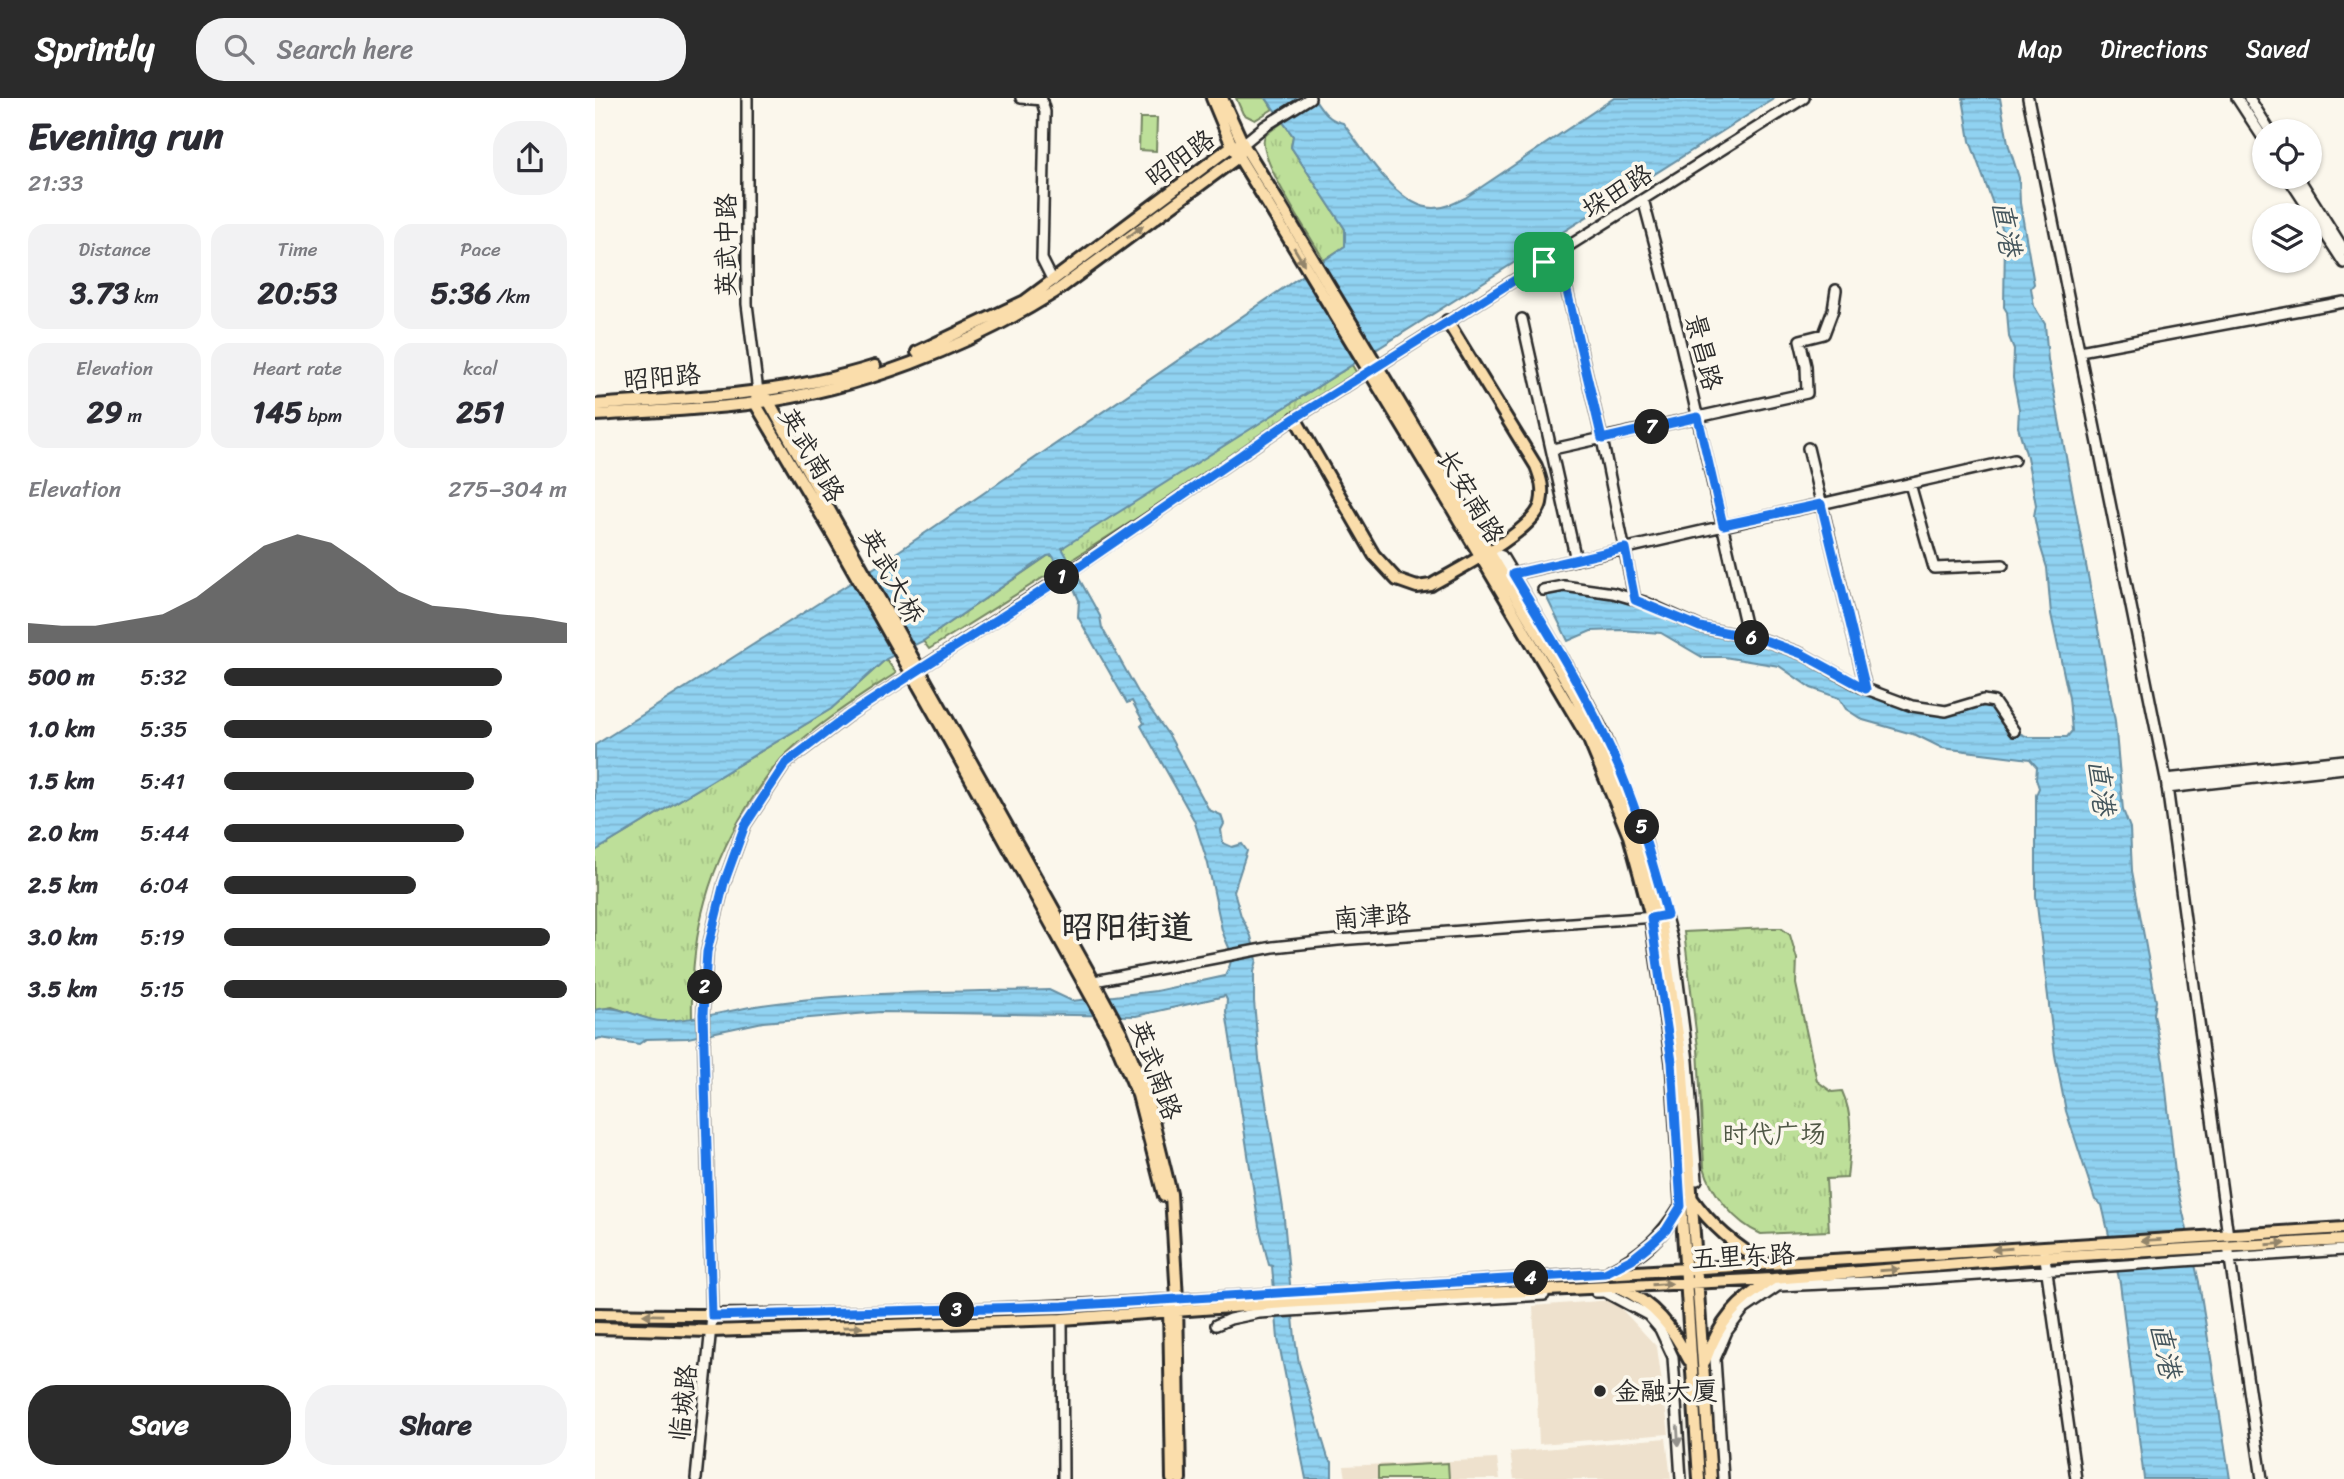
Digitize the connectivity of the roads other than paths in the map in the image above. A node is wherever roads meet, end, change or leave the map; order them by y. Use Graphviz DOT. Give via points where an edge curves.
graph roads {
  1 [pos="747,98"];
  2 [pos="1021,98"];
  3 [pos="1212,98"];
  4 [pos="1222,98"];
  5 [pos="1310,98"];
  6 [pos="1804,98"];
  7 [pos="2028,98"];
  8 [pos="2237,98"];
  9 [pos="2249,98"];
  10 [pos="1041,99"];
  11 [pos="2262,119"];
  12 [pos="2252,121"];
  13 [pos="1237,145"];
  14 [pos="1238,157"];
  15 [pos="2296,189"];
  16 [pos="2306,189"];
  17 [pos="1268,196"];
  18 [pos="1643,199"];
  19 [pos="2344,250"];
  20 [pos="1558,253"];
  21 [pos="2344,263"];
  22 [pos="1053,281"];
  23 [pos="1836,290"];
  24 [pos="2344,302"];
  25 [pos="1522,319"];
  26 [pos="1447,321"];
  27 [pos="2080,351"];
  28 [pos="757,397"];
  29 [pos="768,400"];
  30 [pos="595,405"];
  31 [pos="595,415"];
  32 [pos="1698,417"];
  33 [pos="1295,418"];
  34 [pos="1602,439"];
  35 [pos="1808,448"];
  36 [pos="1553,449"];
  37 [pos="2014,460"];
  38 [pos="1910,484"];
  39 [pos="1821,504"];
  40 [pos="1723,525"];
  41 [pos="836,531"];
  42 [pos="1625,548"];
  43 [pos="1484,554"];
  44 [pos="1576,560"];
  45 [pos="2003,565"];
  46 [pos="1513,574"];
  47 [pos="1543,590"];
  48 [pos="1635,600"];
  49 [pos="1748,638"];
  50 [pos="1866,689"];
  51 [pos="942,719"];
  52 [pos="2014,731"];
  53 [pos="2344,760"];
  54 [pos="2344,768"];
  55 [pos="2167,783"];
  56 [pos="1659,916"];
  57 [pos="1089,982"];
  58 [pos="1697,1180"];
  59 [pos="1691,1197"];
  60 [pos="1681,1206"];
  61 [pos="2344,1228"];
  62 [pos="2344,1240"];
  63 [pos="2228,1247"];
  64 [pos="2344,1250"];
  65 [pos="2044,1252"];
  66 [pos="2096,1254"];
  67 [pos="1767,1264"];
  68 [pos="1685,1269"];
  69 [pos="1698,1269"];
  70 [pos="2047,1270"];
  71 [pos="1605,1273"];
  72 [pos="1773,1279"];
  73 [pos="1698,1281"];
  74 [pos="1686,1282"];
  75 [pos="1618,1286"];
  76 [pos="1300,1302"];
  77 [pos="1173,1305"];
  78 [pos="1253,1305"];
  79 [pos="595,1314"];
  80 [pos="712,1316"];
  81 [pos="1062,1319"];
  82 [pos="1216,1325"];
  83 [pos="595,1328"];
  84 [pos="711,1331"];
  85 [pos="1697,1366"];
  86 [pos="696,1479"];
  87 [pos="1063,1479"];
  88 [pos="1172,1479"];
  89 [pos="1180,1479"];
  90 [pos="1681,1479"];
  91 [pos="1699,1479"];
  92 [pos="1711,1479"];
  93 [pos="1723,1479"];
  94 [pos="2076,1479"];
  95 [pos="2262,1479"];
  1 -- 28 [label="street, 英武中路" via="747,304"];
  2 -- 10 [label="street"];
  3 -- 13 [label="main road, 长安南路"];
  4 -- 13 [label="main road, 长安南路"];
  5 -- 13 [label="street"];
  6 -- 18 [label="street, 垛田路"];
  7 -- 27 [label="street"];
  8 -- 12 [label="street"];
  9 -- 11 [label="street"];
  10 -- 22 [label="street" via="1045,112 1042,259"];
  13 -- 14 [label="main road, 昭阳路"];
  13 -- 17 [label="main road, 长安南路"];
  13 -- 22 [label="main road, 昭阳路"];
  14 -- 17 [label="main road, 长安南路"];
  29 -- 14 [label="main road, 昭阳路, one-way" via="832,388 912,362 1014,316 1055,292"];
  15 -- 21 [label="street"];
  16 -- 19 [label="street"];
  17 -- 43 [label="main road, 长安南路, bridge"];
  18 -- 20 [label="street, 垛田路"];
  18 -- 32 [label="street, 景昌路"];
  20 -- 26 [label="street, 垛田路"];
  20 -- 34 [label="street"];
  22 -- 28 [label="main road, 昭阳路" via="1025,300 912,355"];
  23 -- 32 [label="street" via="1823,334 1800,340 1807,393"];
  24 -- 27 [label="street"];
  25 -- 36 [label="street"];
  26 -- 33 [label="street, 垛田路"];
  26 -- 43 [label="main road" via="1536,466 1543,485 1535,517"];
  27 -- 55 [label="street"];
  28 -- 29 [label="main road, 昭阳路"];
  28 -- 30 [label="main road, 昭阳路"];
  28 -- 31 [label="main road, 昭阳路"];
  28 -- 41 [label="main road, 英武南路"];
  29 -- 41 [label="main road, 英武南路"];
  32 -- 34 [label="street"];
  32 -- 40 [label="street, 景昌路"];
  33 -- 43 [label="main road" via="1374,555 1397,580 1417,587 1431,585"];
  33 -- 80 [label="street, 垛田路" via="1062,578 849,715 786,763 745,825 707,952 703,1043"];
  34 -- 36 [label="street"];
  34 -- 42 [label="street"];
  35 -- 39 [label="street"];
  36 -- 44 [label="street"];
  37 -- 38 [label="street"];
  38 -- 39 [label="street"];
  38 -- 45 [label="street" via="1934,568"];
  39 -- 40 [label="street"];
  39 -- 50 [label="street"];
  40 -- 42 [label="street"];
  40 -- 49 [label="street, 景昌路"];
  41 -- 51 [label="main road, 英武大桥, bridge"];
  42 -- 44 [label="street"];
  42 -- 48 [label="street"];
  43 -- 46 [label="street" via="1502,556"];
  43 -- 56 [label="main road, 长安南路" via="1588,740"];
  44 -- 46 [label="street"];
  46 -- 56 [label="street" via="1604,733 1643,832"];
  47 -- 48 [label="street" via="1564,586"];
  48 -- 49 [label="street" via="1700,627"];
  49 -- 50 [label="street" via="1802,654"];
  50 -- 52 [label="street" via="1912,706 1946,710 1983,700 1994,702"];
  51 -- 57 [label="main road, 英武南路"];
  53 -- 55 [label="street"];
  54 -- 55 [label="street"];
  55 -- 63 [label="street"];
  56 -- 57 [label="street, 南津路" via="1273,947"];
  56 -- 58 [label="street" via="1681,995"];
  56 -- 59 [label="main road, 长安南路" via="1682,1061"];
  56 -- 60 [label="main road, 长安南路"];
  57 -- 77 [label="main road, 英武南路" via="1146,1093 1171,1194"];
  59 -- 67 [label="main road" via="1720,1232"];
  59 -- 69 [label="main road, 长安南路"];
  60 -- 68 [label="main road, 长安南路"];
  60 -- 71 [label="main road" via="1652,1243"];
  61 -- 63 [label="main road"];
  63 -- 62 [label="main road, one-way"];
  63 -- 64 [label="street"];
  63 -- 66 [label="main road, 五里东路"];
  63 -- 95 [label="street"];
  65 -- 66 [label="main road, 五里东路"];
  65 -- 67 [label="main road, 五里东路, one-way"];
  65 -- 70 [label="street"];
  72 -- 65 [label="main road, 五里东路, one-way"];
  66 -- 70 [label="street"];
  67 -- 69 [label="main road, 五里东路"];
  68 -- 69 [label="main road, 五里东路"];
  68 -- 71 [label="main road, 五里东路"];
  68 -- 74 [label="main road, 长安南路"];
  69 -- 73 [label="main road, 长安南路"];
  70 -- 93 [label="street" via="1778,1286 1761,1296 1727,1331 1715,1359"];
  70 -- 94 [label="street"];
  71 -- 76 [label="main road, 五里东路"];
  72 -- 73 [label="main road, 五里东路"];
  72 -- 85 [label="main road" via="1750,1293 1725,1320"];
  73 -- 74 [label="main road, 五里东路"];
  73 -- 85 [label="main road, 长安南路"];
  75 -- 74 [label="main road, 五里东路, one-way"];
  74 -- 85 [label="main road, 长安南路"];
  75 -- 76 [label="main road, 五里东路"];
  75 -- 85 [label="main road" via="1664,1318"];
  76 -- 78 [label="main road, 五里东路"];
  76 -- 90 [label="street, one-way" via="1605,1292 1648,1315 1673,1357"];
  77 -- 78 [label="main road, 五里东路"];
  77 -- 80 [label="main road, 五里东路"];
  77 -- 81 [label="main road, 五里东路"];
  77 -- 88 [label="main road, 英武南路"];
  77 -- 89 [label="main road, 英武南路"];
  78 -- 82 [label="street"];
  80 -- 79 [label="main road, 五里东路, one-way"];
  80 -- 84 [label="street, 垛田路"];
  84 -- 81 [label="main road, 五里东路, one-way"];
  81 -- 87 [label="street"];
  83 -- 84 [label="main road, 五里东路"];
  84 -- 86 [label="street, 临城路"];
  85 -- 91 [label="main road, 长安南路"];
  85 -- 92 [label="main road, 长安南路"];
}
